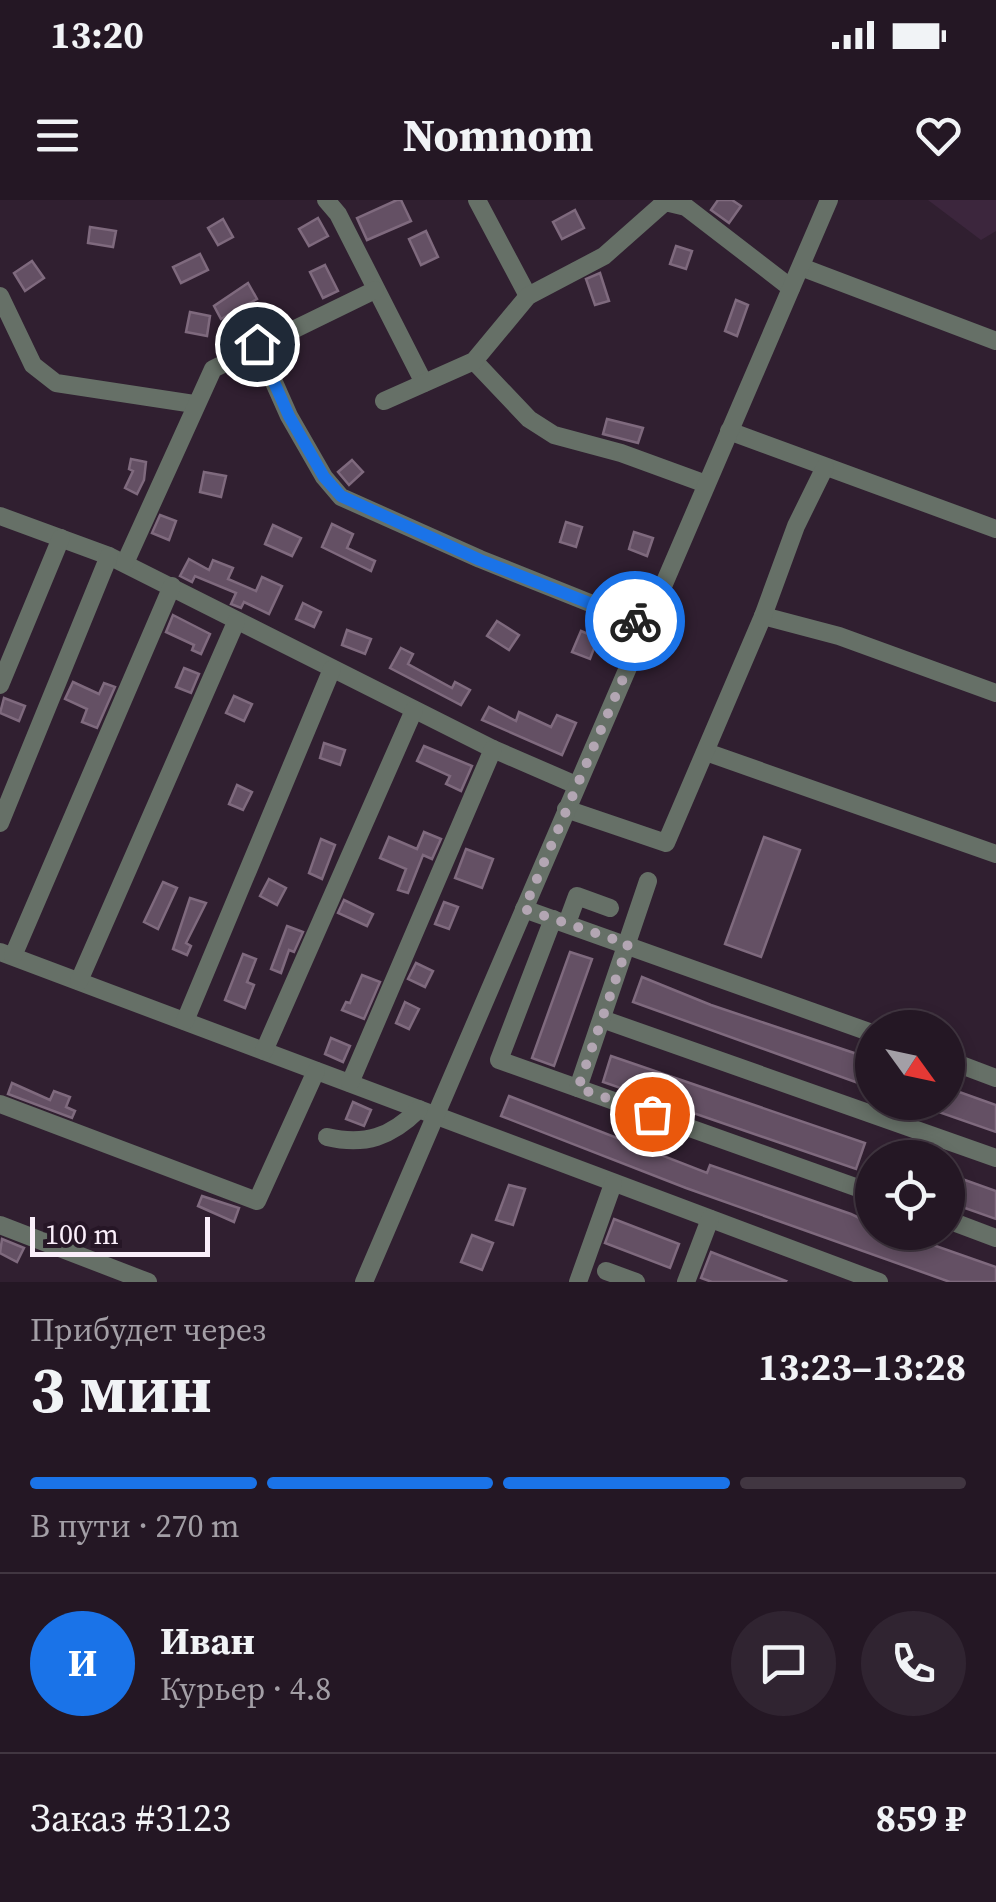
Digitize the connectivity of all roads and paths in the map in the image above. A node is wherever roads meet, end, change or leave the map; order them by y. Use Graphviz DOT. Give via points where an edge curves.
graph roads {
  1 [pos="326,200"];
  2 [pos="477,200"];
  3 [pos="829,200"];
  4 [pos="801,267"];
  5 [pos="791,288"];
  6 [pos="375,290"];
  7 [pos="0,296"];
  8 [pos="528,296"];
  9 [pos="996,341"];
  10 [pos="257,344"];
  11 [pos="474,360"];
  12 [pos="424,383"];
  13 [pos="384,401"];
  14 [pos="194,404"];
  15 [pos="729,431"];
  16 [pos="825,467"];
  17 [pos="706,484"];
  18 [pos="0,516"];
  19 [pos="996,530"];
  20 [pos="60,538"];
  21 [pos="117,560"];
  22 [pos="172,586"];
  23 [pos="763,616"];
  24 [pos="236,622"];
  25 [pos="646,625"];
  26 [pos="332,669"];
  27 [pos="0,685"];
  28 [pos="996,692"];
  29 [pos="414,710"];
  30 [pos="493,749"];
  31 [pos="706,752"];
  32 [pos="576,784"];
  33 [pos="566,809"];
  34 [pos="0,823"];
  35 [pos="996,854"];
  36 [pos="648,880"];
  37 [pos="610,908"];
  38 [pos="524,909"];
  39 [pos="560,921"];
  40 [pos="628,944"];
  41 [pos="6,954"];
  42 [pos="78,981"];
  43 [pos="602,1018"];
  44 [pos="185,1021"];
  45 [pos="855,1027"];
  46 [pos="264,1051"];
  47 [pos="965,1066"];
  48 [pos="316,1071"];
  49 [pos="996,1078"];
  50 [pos="350,1083"];
  51 [pos="578,1088"];
  52 [pos="0,1104"];
  53 [pos="428,1113"];
  54 [pos="326,1137"];
  55 [pos="996,1158"];
  56 [pos="612,1184"];
  57 [pos="855,1188"];
  58 [pos="710,1220"];
  59 [pos="0,1225"];
  60 [pos="965,1226"];
  61 [pos="996,1238"];
  62 [pos="606,1270"];
  63 [pos="148,1282"];
  64 [pos="364,1282"];
  65 [pos="578,1282"];
  66 [pos="636,1282"];
  67 [pos="686,1282"];
  68 [pos="879,1282"];
  1 -- 6 [label="street"];
  2 -- 8 [label="street"];
  3 -- 4 [label="street"];
  4 -- 5 [label="street"];
  4 -- 9 [label="street"];
  5 -- 8 [label="street" via="686,207 665,202 604,256"];
  5 -- 15 [label="street"];
  6 -- 10 [label="street"];
  6 -- 12 [label="street"];
  7 -- 14 [label="street" via="33,365 56,383"];
  8 -- 11 [label="street"];
  10 -- 14 [label="street" via="213,368"];
  10 -- 25 [label="street" via="289,416 341,496"];
  11 -- 12 [label="street"];
  11 -- 17 [label="street" via="554,435"];
  12 -- 13 [label="street"];
  14 -- 21 [label="street"];
  15 -- 16 [label="street"];
  15 -- 17 [label="street"];
  16 -- 19 [label="street"];
  16 -- 23 [label="street"];
  17 -- 25 [label="street"];
  18 -- 20 [label="street"];
  20 -- 21 [label="street"];
  20 -- 27 [label="street"];
  21 -- 22 [label="street"];
  21 -- 34 [label="street"];
  22 -- 24 [label="street"];
  22 -- 41 [label="street"];
  23 -- 28 [label="street"];
  23 -- 31 [label="street"];
  24 -- 26 [label="street"];
  24 -- 42 [label="street"];
  25 -- 32 [label="street"];
  26 -- 29 [label="street"];
  26 -- 44 [label="street"];
  29 -- 30 [label="street"];
  29 -- 46 [label="street"];
  30 -- 32 [label="street"];
  30 -- 50 [label="street"];
  31 -- 33 [label="street" via="666,843"];
  31 -- 35 [label="street"];
  32 -- 33 [label="street"];
  33 -- 38 [label="street"];
  36 -- 40 [label="street"];
  37 -- 39 [label="street" via="577,896"];
  38 -- 39 [label="street"];
  38 -- 53 [label="street"];
  39 -- 40 [label="street"];
  39 -- 51 [label="street" via="499,1060"];
  40 -- 43 [label="street"];
  40 -- 45 [label="street"];
  41 -- 42 [label="street"];
  42 -- 44 [label="street"];
  43 -- 51 [label="street"];
  43 -- 55 [label="street"];
  44 -- 46 [label="street"];
  46 -- 48 [label="street"];
  47 -- 49 [label="street"];
  48 -- 50 [label="street"];
  48 -- 52 [label="street" via="257,1201"];
  50 -- 53 [label="street"];
  51 -- 57 [label="street"];
  53 -- 54 [label="street" via="384,1137"];
  53 -- 56 [label="street"];
  53 -- 64 [label="street"];
  56 -- 58 [label="street"];
  56 -- 65 [label="street"];
  58 -- 67 [label="street"];
  58 -- 68 [label="street"];
  59 -- 63 [label="street"];
  60 -- 61 [label="street"];
  62 -- 66 [label="street"];
}
